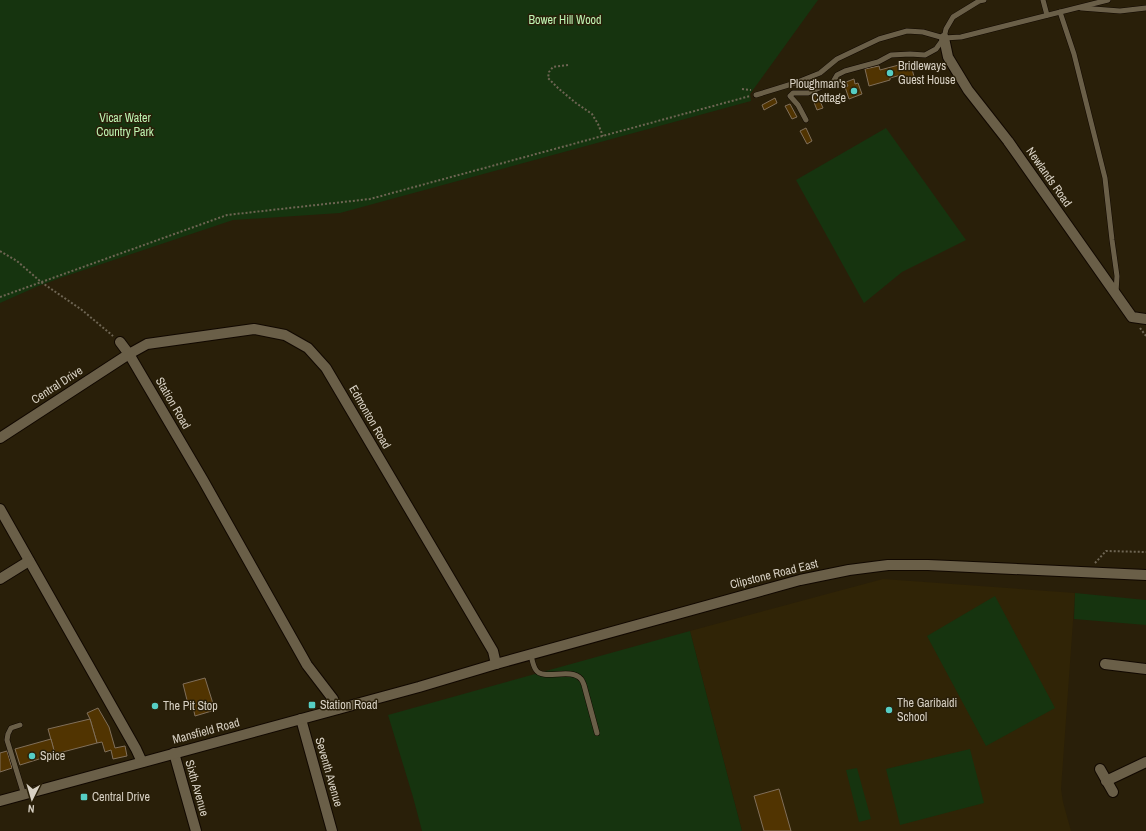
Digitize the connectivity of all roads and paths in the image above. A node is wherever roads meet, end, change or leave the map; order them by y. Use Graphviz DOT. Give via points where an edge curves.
graph roads {
  1 [pos="984,0"];
  2 [pos="1043,0"];
  3 [pos="1108,0"];
  4 [pos="1077,8"];
  5 [pos="1146,8"];
  6 [pos="1060,12"];
  7 [pos="1047,15"];
  8 [pos="944,38"];
  9 [pos="568,65"];
  10 [pos="756,95"];
  11 [pos="806,120"];
  12 [pos="603,136"];
  13 [pos="0,250"];
  14 [pos="41,282"];
  15 [pos="1116,295"];
  16 [pos="0,297"];
  17 [pos="1146,319"];
  18 [pos="120,342"];
  19 [pos="129,354"];
  20 [pos="0,438"];
  21 [pos="0,509"];
  22 [pos="1146,552"];
  23 [pos="30,561"];
  24 [pos="1086,572"];
  25 [pos="1146,575"];
  26 [pos="0,579"];
  27 [pos="531,655"];
  28 [pos="496,664"];
  29 [pos="1105,664"];
  30 [pos="1146,669"];
  31 [pos="419,687"];
  32 [pos="337,709"];
  33 [pos="301,719"];
  34 [pos="20,725"];
  35 [pos="597,733"];
  36 [pos="174,753"];
  37 [pos="142,762"];
  38 [pos="1146,762"];
  39 [pos="1100,769"];
  40 [pos="1106,781"];
  41 [pos="1113,792"];
  42 [pos="24,794"];
  43 [pos="0,801"];
  44 [pos="196,831"];
  45 [pos="332,831"];
  1 -- 8 [label="lane" via="953,17"];
  2 -- 7 [label="lane"];
  3 -- 4 [label="lane"];
  4 -- 5 [label="lane" via="1120,11"];
  4 -- 6 [label="lane"];
  6 -- 7 [label="lane"];
  6 -- 15 [label="lane" via="1074,54 1105,178 1117,276"];
  7 -- 8 [label="lane" via="961,37"];
  8 -- 10 [label="lane" via="908,31 879,39 837,59 820,73"];
  8 -- 11 [label="lane" via="936,49 925,55 891,55 878,62 837,75 833,82 808,93 793,93 790,96"];
  8 -- 15 [label="street, Newlands Road" via="948,57 968,90 1008,141"];
  9 -- 12 [label="path" via="553,67 548,78 592,114"];
  10 -- 12 [label="path"];
  12 -- 14 [label="path" via="370,199 226,215"];
  13 -- 14 [label="path"];
  14 -- 16 [label="path"];
  14 -- 18 [label="path" via="82,310"];
  15 -- 17 [label="street, Newlands Road" via="1132,317"];
  18 -- 19 [label="street, Station Road"];
  19 -- 20 [label="street, Central Drive"];
  19 -- 28 [label="street, Edmonton Road" via="148,344 254,329 285,335 308,348 326,368 493,651"];
  19 -- 32 [label="street, Station Road" via="307,665 333,699"];
  21 -- 23 [label="street"];
  22 -- 24 [label="path" via="1106,551"];
  23 -- 26 [label="street"];
  23 -- 37 [label="street"];
  24 -- 25 [label="street, Clipstone Road East"];
  24 -- 27 [label="street, Clipstone Road East" via="928,565 888,565 849,570 800,580"];
  27 -- 28 [label="street, Clipstone Road East"];
  27 -- 35 [label="lane" via="540,674 567,674 581,679"];
  28 -- 31 [label="street, Clipstone Road East"];
  29 -- 30 [label="street"];
  31 -- 32 [label="street, Mansfield Road"];
  32 -- 33 [label="street, Mansfield Road"];
  33 -- 36 [label="street, Mansfield Road"];
  33 -- 45 [label="street, Seventh Avenue"];
  34 -- 42 [label="lane" via="11,728 7,740"];
  36 -- 37 [label="street, Mansfield Road"];
  36 -- 44 [label="street, Sixth Avenue"];
  37 -- 42 [label="street, Mansfield Road"];
  38 -- 40 [label="street"];
  39 -- 40 [label="street"];
  40 -- 41 [label="street"];
  42 -- 43 [label="street, Mansfield Road"];
}
